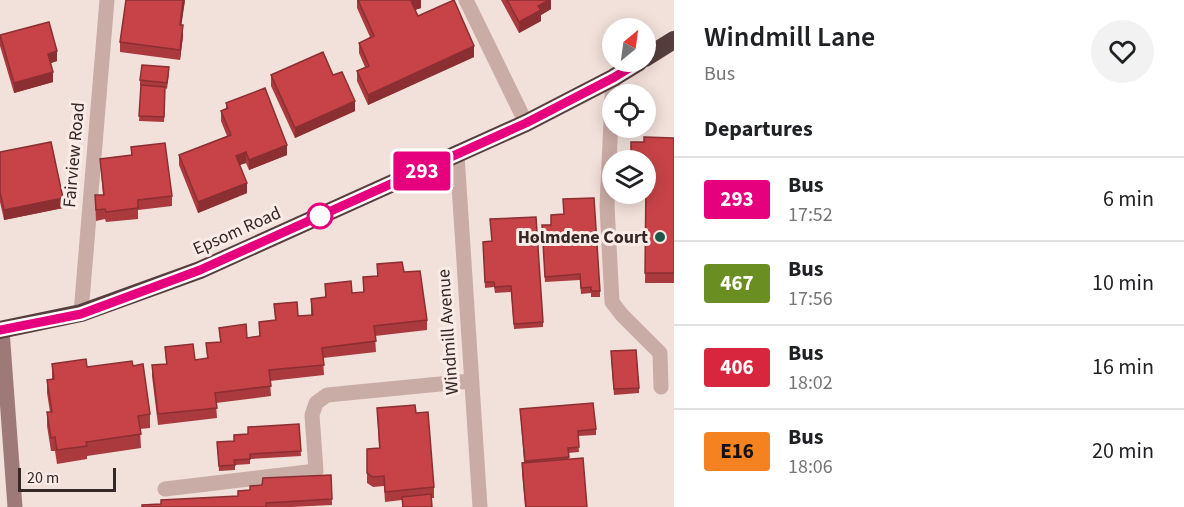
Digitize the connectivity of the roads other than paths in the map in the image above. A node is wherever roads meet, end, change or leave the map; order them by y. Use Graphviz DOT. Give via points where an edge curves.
graph roads {
  1 [pos="107,0"];
  2 [pos="466,0"];
  3 [pos="674,40"];
  4 [pos="656,51"];
  5 [pos="623,72"];
  6 [pos="613,78"];
  7 [pos="526,123"];
  8 [pos="457,155"];
  9 [pos="81,314"];
  10 [pos="1,330"];
  11 [pos="471,381"];
  12 [pos="662,387"];
  13 [pos="165,489"];
  14 [pos="15,507"];
  15 [pos="480,507"];
  1 -- 9 [label="street, Fairview Road"];
  2 -- 7 [label="street"];
  3 -- 4 [label="highway"];
  5 -- 6 [label="highway, Epsom Road"];
  6 -- 7 [label="highway, Epsom Road"];
  6 -- 12 [label="street" via="607,206 612,302 660,353"];
  7 -- 8 [label="highway, Epsom Road"];
  8 -- 9 [label="highway, Epsom Road" via="193,273"];
  8 -- 11 [label="street, Windmill Avenue"];
  9 -- 10 [label="highway, Epsom Road"];
  10 -- 14 [label="main road"];
  11 -- 13 [label="street" via="327,395 316,403 312,415 316,471"];
  11 -- 15 [label="street, Windmill Avenue"];
}
